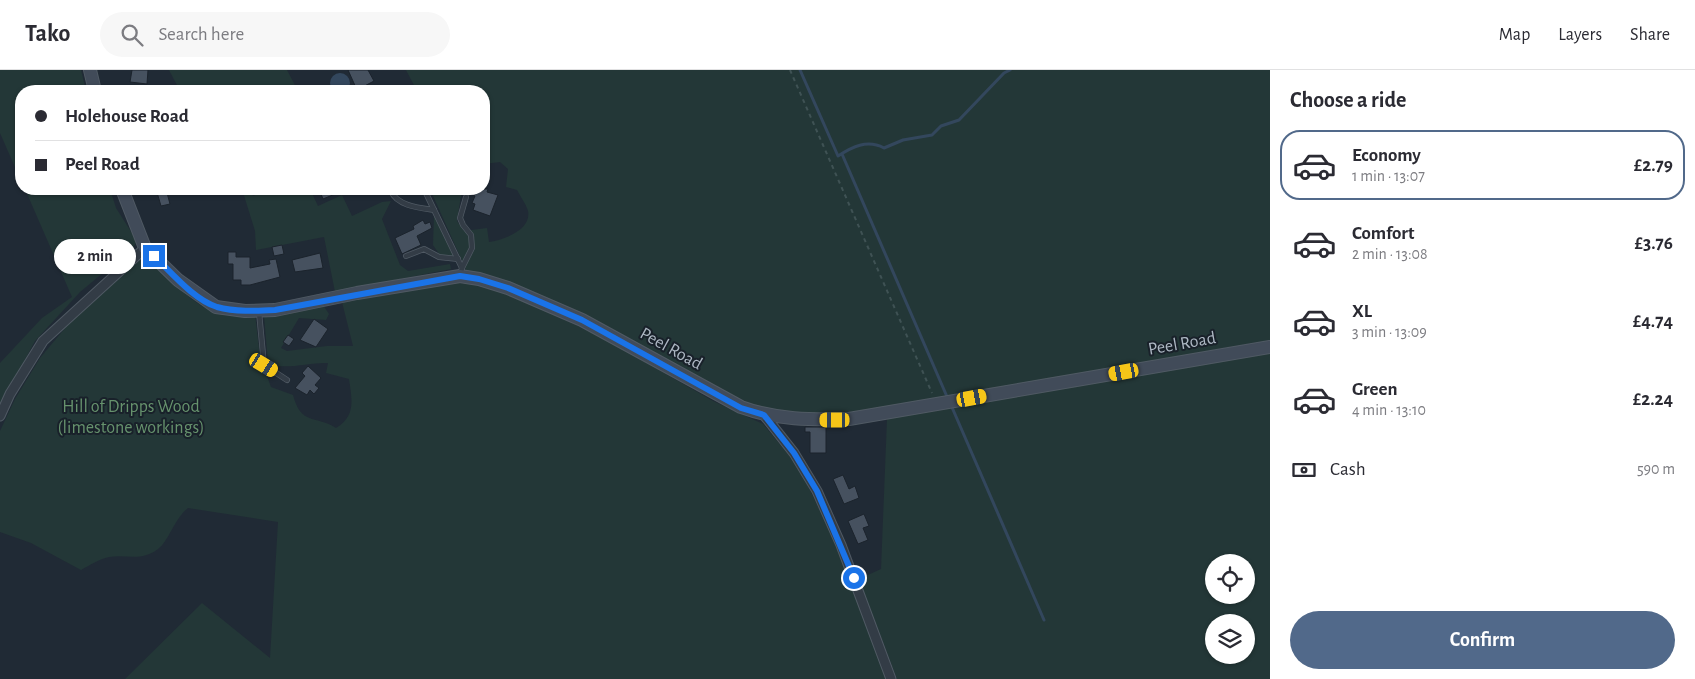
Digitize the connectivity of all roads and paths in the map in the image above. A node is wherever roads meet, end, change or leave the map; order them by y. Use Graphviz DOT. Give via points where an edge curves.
graph roads {
  1 [pos="90,70"];
  2 [pos="790,70"];
  3 [pos="94,85"];
  4 [pos="124,195"];
  5 [pos="392,195"];
  6 [pos="427,195"];
  7 [pos="466,197"];
  8 [pos="434,210"];
  9 [pos="145,248"];
  10 [pos="406,256"];
  11 [pos="458,259"];
  12 [pos="461,272"];
  13 [pos="258,310"];
  14 [pos="1270,347"];
  15 [pos="287,380"];
  16 [pos="945,403"];
  17 [pos="764,415"];
  18 [pos="0,416"];
  19 [pos="891,679"];
  1 -- 3 [label="street"];
  2 -- 16 [label="path"];
  4 -- 9 [label="street, Peel Road"];
  5 -- 8 [label="lane" via="404,203"];
  6 -- 8 [label="lane"];
  7 -- 12 [label="lane" via="460,218 471,235 472,248"];
  8 -- 11 [label="lane"];
  9 -- 13 [label="street, Peel Road" via="178,280 216,307"];
  9 -- 18 [label="street" via="43,341"];
  10 -- 11 [label="lane" via="424,249 439,257"];
  11 -- 12 [label="lane"];
  12 -- 13 [label="street, Peel Road" via="275,310"];
  12 -- 17 [label="street, Peel Road" via="582,320 741,408"];
  13 -- 15 [label="lane" via="264,365"];
  14 -- 16 [label="street, Peel Road"];
  16 -- 17 [label="street, Peel Road" via="849,419 808,420"];
  17 -- 19 [label="street" via="794,453 817,491 841,545"];
}
